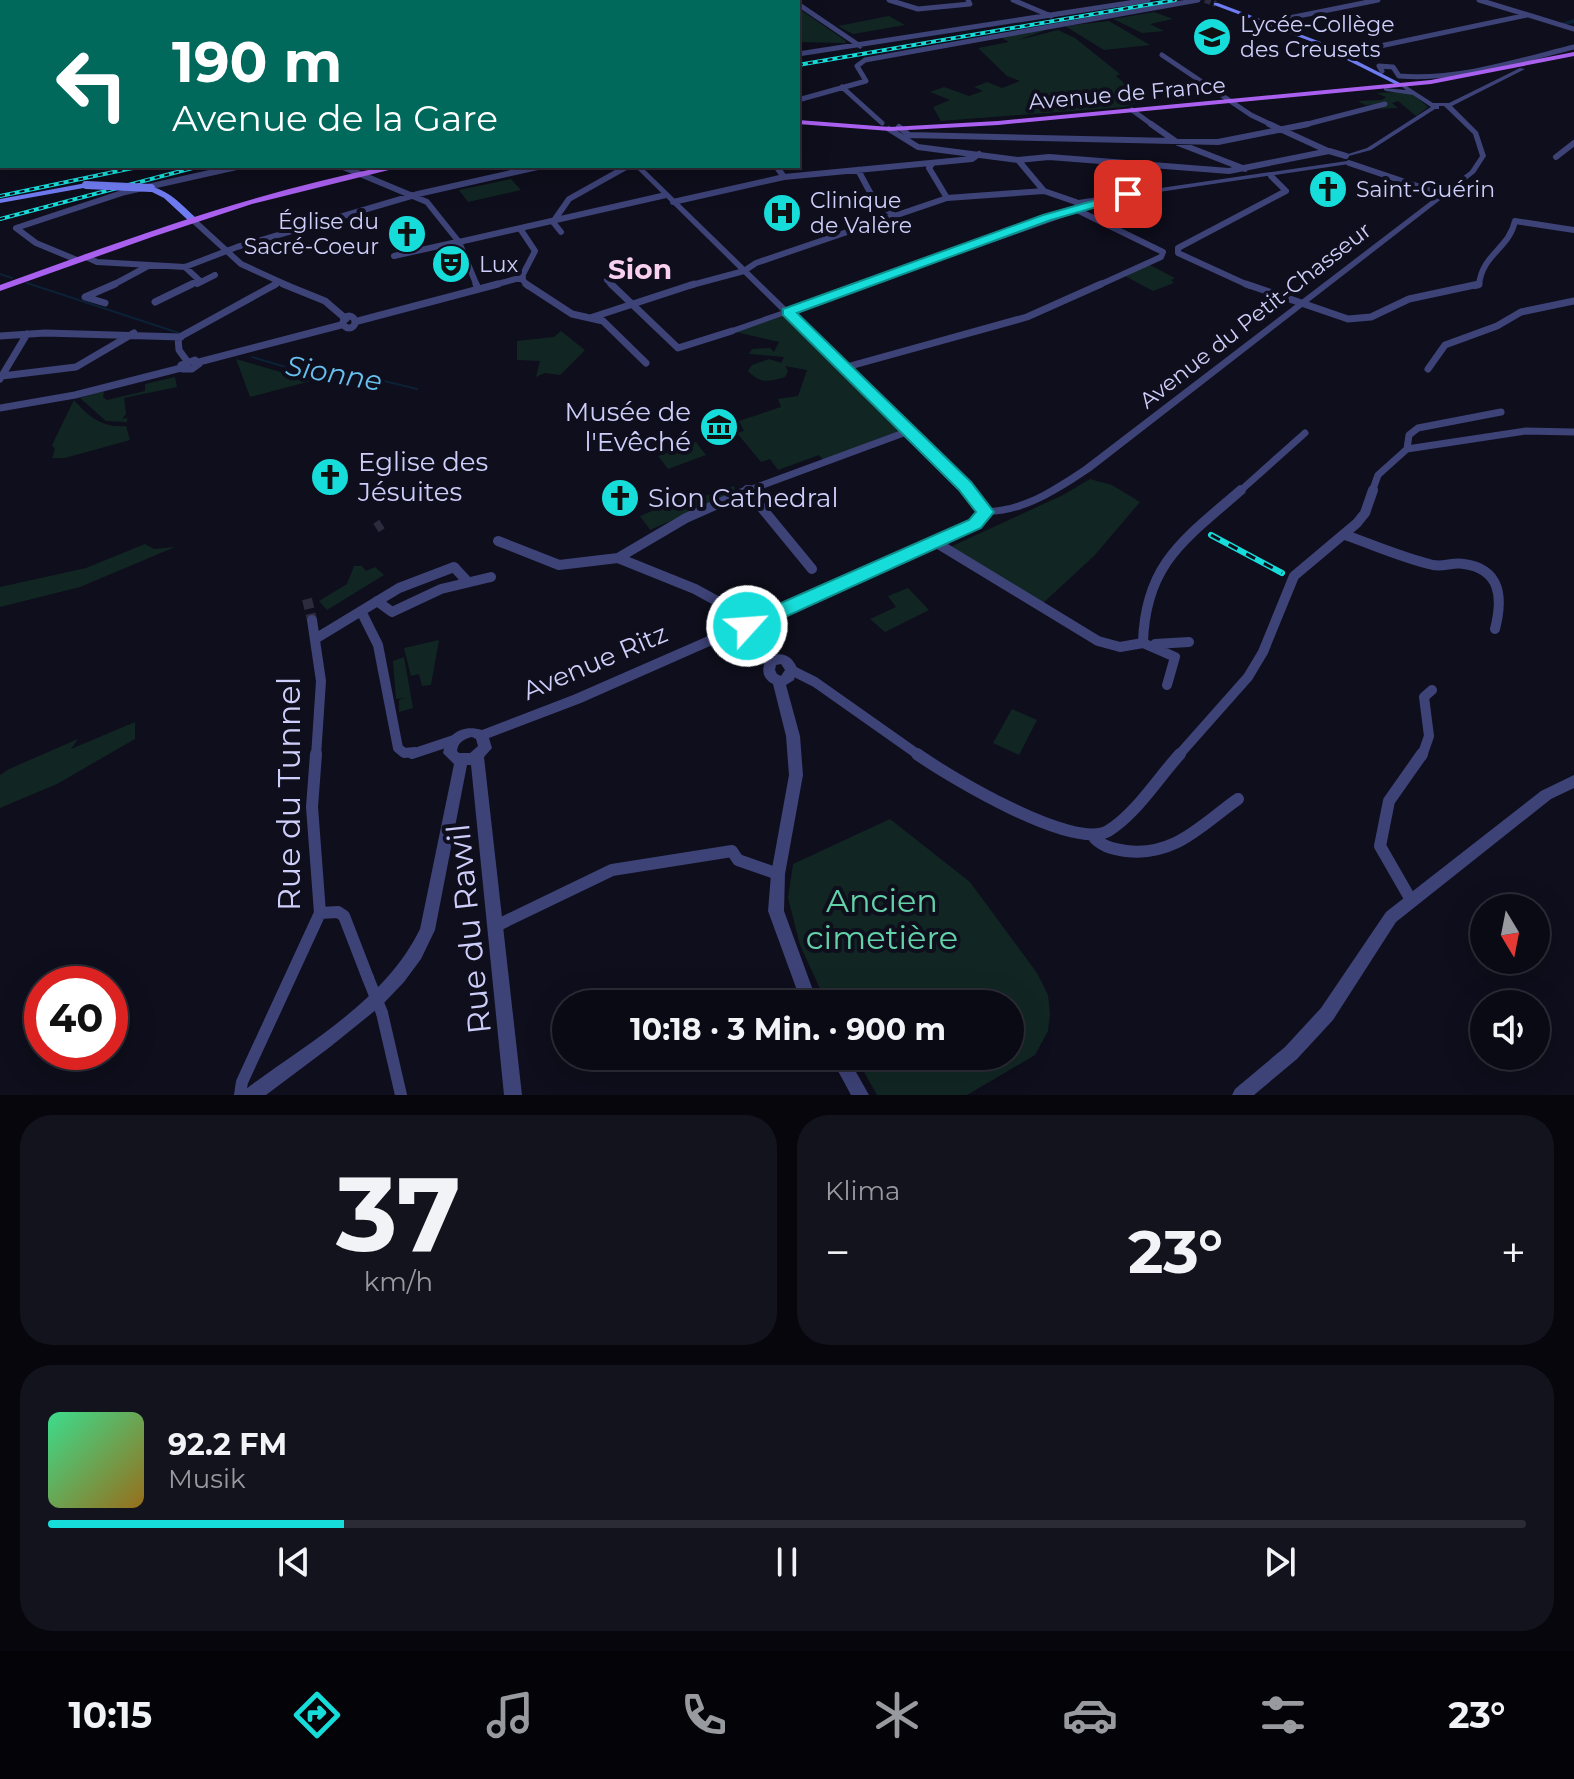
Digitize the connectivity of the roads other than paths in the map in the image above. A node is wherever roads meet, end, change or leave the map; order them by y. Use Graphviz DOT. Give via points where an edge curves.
graph roads {
  1 [pos="9,0"];
  2 [pos="19,0"];
  3 [pos="889,0"];
  4 [pos="968,0"];
  5 [pos="1013,0"];
  6 [pos="1148,0"];
  7 [pos="1198,0"];
  8 [pos="1378,0"];
  9 [pos="1479,0"];
  10 [pos="1216,4"];
  11 [pos="800,5"];
  12 [pos="1527,15"];
  13 [pos="1050,16"];
  14 [pos="1264,23"];
  15 [pos="1574,29"];
  16 [pos="908,39"];
  17 [pos="860,46"];
  18 [pos="1574,47"];
  19 [pos="924,48"];
  20 [pos="800,54"];
  21 [pos="1574,54"];
  22 [pos="1162,55"];
  23 [pos="1347,55"];
  24 [pos="1521,68"];
  25 [pos="1503,72"];
  26 [pos="1395,83"];
  27 [pos="842,87"];
  28 [pos="1419,95"];
  29 [pos="800,99"];
  30 [pos="1228,101"];
  31 [pos="1385,104"];
  32 [pos="1442,107"];
  33 [pos="1132,110"];
  34 [pos="800,122"];
  35 [pos="884,126"];
  36 [pos="899,129"];
  37 [pos="1281,130"];
  38 [pos="1178,143"];
  39 [pos="1574,143"];
  40 [pos="1329,151"];
  41 [pos="979,154"];
  42 [pos="1556,157"];
  43 [pos="1018,160"];
  44 [pos="1348,161"];
  45 [pos="932,164"];
  46 [pos="232,168"];
  47 [pos="346,168"];
  48 [pos="379,168"];
  49 [pos="389,168"];
  50 [pos="533,168"];
  51 [pos="624,168"];
  52 [pos="639,168"];
  53 [pos="777,168"];
  54 [pos="1245,169"];
  55 [pos="858,170"];
  56 [pos="360,173"];
  57 [pos="1271,176"];
  58 [pos="784,177"];
  59 [pos="1047,192"];
  60 [pos="416,195"];
  61 [pos="666,195"];
  62 [pos="1444,195"];
  63 [pos="947,198"];
  64 [pos="0,201"];
  65 [pos="673,202"];
  66 [pos="1067,205"];
  67 [pos="1079,206"];
  68 [pos="894,216"];
  69 [pos="1047,217"];
  70 [pos="193,220"];
  71 [pos="553,222"];
  72 [pos="521,230"];
  73 [pos="1574,230"];
  74 [pos="561,232"];
  75 [pos="458,242"];
  76 [pos="226,252"];
  77 [pos="394,256"];
  78 [pos="81,259"];
  79 [pos="734,261"];
  80 [pos="756,263"];
  81 [pos="150,265"];
  82 [pos="185,267"];
  83 [pos="744,271"];
  84 [pos="215,275"];
  85 [pos="522,277"];
  86 [pos="201,280"];
  87 [pos="607,280"];
  88 [pos="276,284"];
  89 [pos="0,288"];
  90 [pos="478,289"];
  91 [pos="1574,301"];
  92 [pos="105,303"];
  93 [pos="631,304"];
  94 [pos="1303,304"];
  95 [pos="788,312"];
  96 [pos="590,318"];
  97 [pos="344,322"];
  98 [pos="732,331"];
  99 [pos="134,333"];
  100 [pos="27,334"];
  101 [pos="0,336"];
  102 [pos="181,337"];
  103 [pos="646,363"];
  104 [pos="184,364"];
  105 [pos="843,368"];
  106 [pos="1428,369"];
  107 [pos="1,377"];
  108 [pos="0,408"];
  109 [pos="1501,412"];
  110 [pos="909,431"];
  111 [pos="1574,432"];
  112 [pos="1305,433"];
  113 [pos="1407,449"];
  114 [pos="747,490"];
  115 [pos="985,512"];
  116 [pos="1345,535"];
  117 [pos="498,541"];
  118 [pos="935,542"];
  119 [pos="618,558"];
  120 [pos="812,569"];
  121 [pos="491,577"];
  122 [pos="466,580"];
  123 [pos="377,601"];
  124 [pos="361,611"];
  125 [pos="312,620"];
  126 [pos="743,620"];
  127 [pos="1495,629"];
  128 [pos="315,639"];
  129 [pos="1189,642"];
  130 [pos="1143,643"];
  131 [pos="772,662"];
  132 [pos="793,671"];
  133 [pos="778,680"];
  134 [pos="1167,685"];
  135 [pos="1432,690"];
  136 [pos="482,735"];
  137 [pos="454,740"];
  138 [pos="415,752"];
  139 [pos="464,758"];
  140 [pos="1574,781"];
  141 [pos="1238,799"];
  142 [pos="1092,835"];
  143 [pos="778,874"];
  144 [pos="1411,900"];
  145 [pos="320,913"];
  146 [pos="496,926"];
  147 [pos="805,990"];
  148 [pos="846,1070"];
  149 [pos="240,1095"];
  150 [pos="252,1095"];
  151 [pos="401,1095"];
  152 [pos="513,1095"];
  153 [pos="860,1095"];
  154 [pos="1241,1095"];
  1 -- 2 [label="street"];
  3 -- 4 [label="street" via="936,9 970,4"];
  5 -- 13 [label="street"];
  6 -- 13 [label="street"];
  7 -- 19 [label="street"];
  8 -- 14 [label="street"];
  9 -- 12 [label="street"];
  10 -- 14 [label="main road"];
  11 -- 17 [label="street"];
  12 -- 15 [label="street"];
  12 -- 23 [label="street"];
  13 -- 16 [label="street"];
  14 -- 23 [label="main road"];
  16 -- 17 [label="street"];
  16 -- 19 [label="street"];
  17 -- 20 [label="street"];
  18 -- 26 [label="street" via="1443,76 1405,78 1393,67 1380,65"];
  19 -- 27 [label="street" via="863,60 857,66 867,80"];
  21 -- 24 [label="main road, Avenue de France"];
  22 -- 30 [label="street"];
  23 -- 26 [label="main road"];
  24 -- 25 [label="main road, Avenue de France"];
  24 -- 32 [label="street"];
  25 -- 26 [label="main road, Avenue de France"];
  25 -- 26 [label="main road, Avenue de France"];
  25 -- 32 [label="street"];
  26 -- 28 [label="street"];
  26 -- 28 [label="street"];
  26 -- 30 [label="main road, Avenue de France"];
  26 -- 32 [label="street"];
  27 -- 29 [label="street"];
  27 -- 35 [label="street"];
  28 -- 32 [label="street"];
  30 -- 33 [label="main road, Avenue de France"];
  30 -- 37 [label="street"];
  31 -- 37 [label="street"];
  32 -- 44 [label="street"];
  32 -- 62 [label="street, Avenue du Petit-Chasseur" via="1471,128 1482,148 1481,161"];
  33 -- 36 [label="main road, Avenue de France"];
  33 -- 38 [label="street"];
  34 -- 35 [label="main road"];
  35 -- 36 [label="main road, Avenue de France"];
  36 -- 38 [label="street" via="909,135"];
  36 -- 41 [label="street" via="913,146"];
  37 -- 38 [label="street" via="1235,141"];
  37 -- 40 [label="street"];
  38 -- 54 [label="street"];
  39 -- 42 [label="street"];
  40 -- 44 [label="street"];
  40 -- 54 [label="street"];
  41 -- 43 [label="street"];
  41 -- 45 [label="street"];
  43 -- 54 [label="street" via="1032,156 1167,169"];
  43 -- 59 [label="street"];
  44 -- 57 [label="street"];
  44 -- 62 [label="street"];
  45 -- 55 [label="street"];
  45 -- 63 [label="street" via="929,168"];
  46 -- 78 [label="street" via="125,192 17,226 36,243"];
  47 -- 56 [label="street"];
  48 -- 56 [label="main road"];
  49 -- 56 [label="main road"];
  50 -- 60 [label="street"];
  51 -- 71 [label="street" via="569,199"];
  52 -- 61 [label="street"];
  53 -- 58 [label="street"];
  55 -- 58 [label="street"];
  55 -- 68 [label="street" via="872,196"];
  56 -- 60 [label="street"];
  56 -- 70 [label="main road"];
  57 -- 67 [label="street"];
  57 -- 94 [label="street" via="1286,191 1178,248 1178,253 1218,274"];
  58 -- 65 [label="street"];
  59 -- 63 [label="street"];
  59 -- 66 [label="street"];
  59 -- 67 [label="street"];
  60 -- 75 [label="street"];
  60 -- 76 [label="street"];
  61 -- 65 [label="street"];
  61 -- 71 [label="street"];
  62 -- 94 [label="street, Avenue du Petit-Chasseur"];
  63 -- 68 [label="street"];
  64 -- 70 [label="main road, bridge" via="122,184 151,188"];
  65 -- 79 [label="street"];
  66 -- 67 [label="street"];
  66 -- 69 [label="street"];
  67 -- 69 [label="street"];
  67 -- 105 [label="street" via="1163,252 1161,257 1027,317"];
  68 -- 80 [label="street"];
  69 -- 95 [label="street"];
  70 -- 76 [label="street"];
  70 -- 78 [label="main road"];
  71 -- 72 [label="street"];
  71 -- 74 [label="street"];
  72 -- 75 [label="street"];
  72 -- 85 [label="street" via="535,251"];
  73 -- 94 [label="street" via="1515,221 1514,232 1481,267 1479,285 1409,299 1365,319 1339,317"];
  75 -- 77 [label="street"];
  75 -- 90 [label="street"];
  76 -- 82 [label="street"];
  76 -- 88 [label="street"];
  78 -- 81 [label="street"];
  78 -- 89 [label="main road"];
  79 -- 80 [label="street"];
  79 -- 83 [label="street"];
  80 -- 83 [label="street"];
  81 -- 82 [label="street"];
  81 -- 92 [label="street" via="85,297"];
  82 -- 86 [label="street"];
  83 -- 93 [label="street"];
  83 -- 95 [label="street"];
  84 -- 86 [label="street"];
  85 -- 90 [label="street"];
  85 -- 96 [label="street" via="536,293"];
  86 -- 86 [label="street" via="157,303 176,299"];
  87 -- 93 [label="street"];
  88 -- 97 [label="street" via="305,292"];
  88 -- 102 [label="street"];
  90 -- 97 [label="street"];
  91 -- 106 [label="street" via="1521,312 1445,345"];
  93 -- 96 [label="street"];
  93 -- 98 [label="street" via="681,349"];
  94 -- 115 [label="street, Avenue du Petit-Chasseur" via="1087,469 1011,509"];
  95 -- 98 [label="street"];
  95 -- 105 [label="street"];
  96 -- 103 [label="street" via="603,321"];
  97 -- 104 [label="street"];
  99 -- 100 [label="street"];
  99 -- 102 [label="street"];
  99 -- 107 [label="street" via="76,367"];
  100 -- 101 [label="street"];
  100 -- 107 [label="street"];
  102 -- 104 [label="street" via="177,344"];
  104 -- 108 [label="street" via="56,399"];
  105 -- 110 [label="street"];
  109 -- 113 [label="street" via="1418,428 1409,435"];
  110 -- 114 [label="street"];
  110 -- 115 [label="street"];
  111 -- 113 [label="street" via="1526,431"];
  112 -- 130 [label="street" via="1169,554 1153,579"];
  113 -- 116 [label="street" via="1378,475 1365,513"];
  114 -- 119 [label="street"];
  114 -- 120 [label="street"];
  115 -- 118 [label="street, Avenue Ritz" via="975,524"];
  116 -- 127 [label="street" via="1438,567 1462,563 1486,572 1503,594"];
  116 -- 142 [label="street" via="1294,576 1263,652 1243,684 1123,818 1106,832"];
  117 -- 119 [label="street" via="559,565"];
  118 -- 126 [label="street, Avenue Ritz"];
  118 -- 130 [label="street" via="1098,641 1119,648"];
  119 -- 126 [label="street" via="692,588"];
  121 -- 122 [label="street"];
  122 -- 123 [label="street" via="392,612"];
  122 -- 123 [label="street" via="454,567"];
  123 -- 124 [label="street"];
  124 -- 128 [label="street"];
  124 -- 138 [label="street" via="378,645 398,748"];
  125 -- 128 [label="street, Rue du Tunnel"];
  126 -- 131 [label="street"];
  126 -- 136 [label="street, Avenue Ritz" via="567,704"];
  128 -- 145 [label="street, Rue du Tunnel" via="321,694 312,807"];
  129 -- 130 [label="street"];
  130 -- 134 [label="street" via="1175,657"];
  131 -- 132 [label="street" via="786,661"];
  131 -- 133 [label="street" via="767,670"];
  132 -- 133 [label="street"];
  132 -- 142 [label="street" via="961,782 1054,828"];
  133 -- 143 [label="street" via="796,762 795,798"];
  135 -- 144 [label="street" via="1424,697 1429,736 1420,761 1389,801 1380,846"];
  136 -- 137 [label="street, Avenue Ritz" via="466,733"];
  136 -- 139 [label="street" via="486,743"];
  137 -- 138 [label="street"];
  137 -- 139 [label="street" via="450,750"];
  138 -- 139 [label="street" via="402,759 430,753"];
  139 -- 146 [label="street, Rue du Rawil"];
  139 -- 150 [label="street" via="419,951 387,989"];
  140 -- 144 [label="street" via="1546,795"];
  141 -- 142 [label="street" via="1159,854 1109,848"];
  143 -- 146 [label="street" via="738,860 732,851 631,867 599,874"];
  143 -- 147 [label="street" via="776,911"];
  144 -- 154 [label="street" via="1384,925 1318,1024"];
  145 -- 149 [label="street, Rue du Tunnel"];
  145 -- 151 [label="street, bridge" via="344,916 382,1013"];
  146 -- 152 [label="street, Rue du Rawil"];
  148 -- 153 [label="street"];
}
